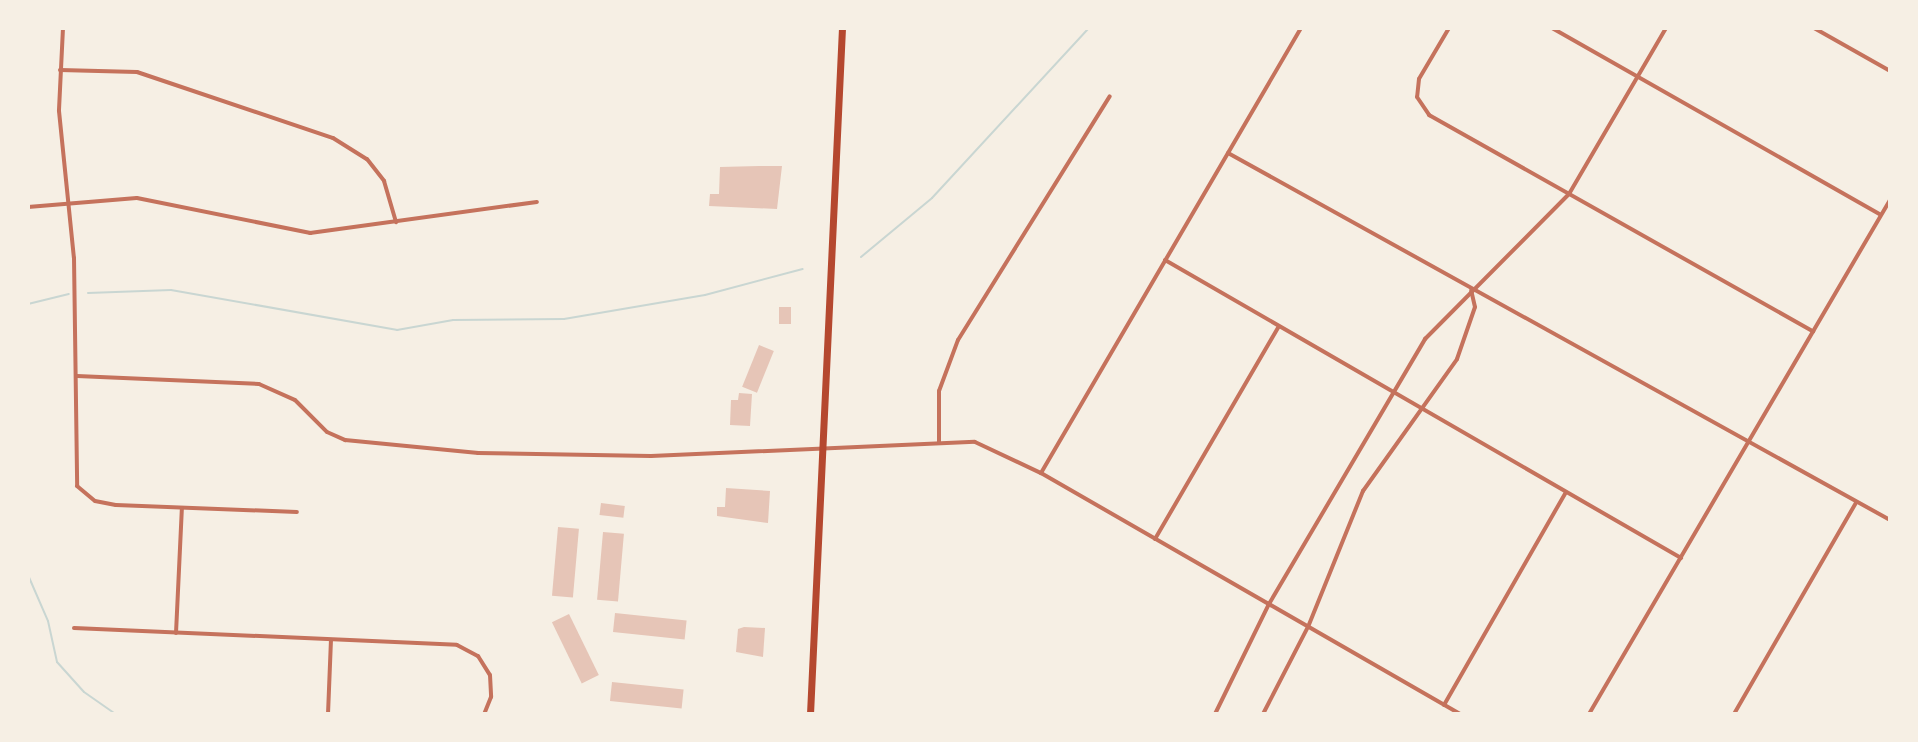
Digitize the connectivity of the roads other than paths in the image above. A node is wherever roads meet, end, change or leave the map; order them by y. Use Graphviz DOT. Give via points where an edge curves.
graph roads {
  1 [pos="63,28"];
  2 [pos="842,28"];
  3 [pos="1301,28"];
  4 [pos="1449,28"];
  5 [pos="1552,28"];
  6 [pos="1666,28"];
  7 [pos="1814,28"];
  8 [pos="60,70"];
  9 [pos="1890,71"];
  10 [pos="1637,76"];
  11 [pos="1110,96"];
  12 [pos="1228,153"];
  13 [pos="1569,194"];
  14 [pos="67,200"];
  15 [pos="1890,200"];
  16 [pos="537,202"];
  17 [pos="28,207"];
  18 [pos="1881,214"];
  19 [pos="396,222"];
  20 [pos="1165,260"];
  21 [pos="1471,290"];
  22 [pos="1279,326"];
  23 [pos="1813,331"];
  24 [pos="77,376"];
  25 [pos="1393,392"];
  26 [pos="1423,409"];
  27 [pos="939,442"];
  28 [pos="1747,444"];
  29 [pos="823,449"];
  30 [pos="1041,473"];
  31 [pos="1566,491"];
  32 [pos="1856,503"];
  33 [pos="182,508"];
  34 [pos="297,512"];
  35 [pos="1890,520"];
  36 [pos="1155,539"];
  37 [pos="1681,558"];
  38 [pos="1269,604"];
  39 [pos="1308,627"];
  40 [pos="74,628"];
  41 [pos="176,634"];
  42 [pos="331,640"];
  43 [pos="1444,705"];
  44 [pos="328,714"];
  45 [pos="484,714"];
  46 [pos="810,714"];
  47 [pos="1215,714"];
  48 [pos="1263,714"];
  49 [pos="1460,714"];
  50 [pos="1589,714"];
  51 [pos="1734,714"];
  1 -- 8 [label="street"];
  2 -- 29 [label="highway"];
  3 -- 12 [label="street"];
  4 -- 13 [label="street" via="1419,79 1422,108"];
  5 -- 10 [label="street"];
  6 -- 10 [label="street"];
  7 -- 9 [label="street"];
  8 -- 14 [label="street"];
  8 -- 19 [label="street" via="137,72 333,138 367,159 384,181"];
  10 -- 13 [label="street"];
  10 -- 18 [label="street"];
  11 -- 27 [label="street" via="958,340 939,391"];
  12 -- 20 [label="street"];
  12 -- 21 [label="street"];
  13 -- 21 [label="street"];
  13 -- 23 [label="street"];
  14 -- 17 [label="street"];
  14 -- 19 [label="street" via="137,198 310,233"];
  14 -- 24 [label="street"];
  15 -- 18 [label="street"];
  16 -- 19 [label="street"];
  18 -- 23 [label="street"];
  20 -- 22 [label="street"];
  20 -- 30 [label="street"];
  21 -- 25 [label="street" via="1425,339"];
  21 -- 26 [label="street" via="1475,307 1461,351"];
  21 -- 28 [label="street"];
  22 -- 25 [label="street"];
  22 -- 36 [label="street"];
  23 -- 28 [label="street"];
  24 -- 29 [label="street" via="259,384 291,398 327,432 345,440 437,449 654,456"];
  24 -- 33 [label="street" via="75,470 83,495 116,505"];
  25 -- 26 [label="street"];
  25 -- 38 [label="street"];
  26 -- 31 [label="street"];
  26 -- 39 [label="street" via="1363,491"];
  27 -- 29 [label="street"];
  27 -- 30 [label="street" via="992,446"];
  28 -- 32 [label="street"];
  28 -- 37 [label="street"];
  29 -- 46 [label="highway"];
  30 -- 36 [label="street"];
  31 -- 37 [label="street"];
  31 -- 43 [label="street"];
  32 -- 35 [label="street"];
  32 -- 51 [label="street"];
  33 -- 34 [label="street"];
  33 -- 41 [label="street"];
  36 -- 38 [label="street"];
  37 -- 50 [label="street"];
  38 -- 39 [label="street"];
  38 -- 47 [label="street"];
  39 -- 43 [label="street"];
  39 -- 48 [label="street"];
  40 -- 41 [label="street"];
  41 -- 42 [label="street"];
  42 -- 44 [label="street"];
  42 -- 45 [label="street" via="467,649 490,675 491,697"];
  43 -- 49 [label="street"];
}
